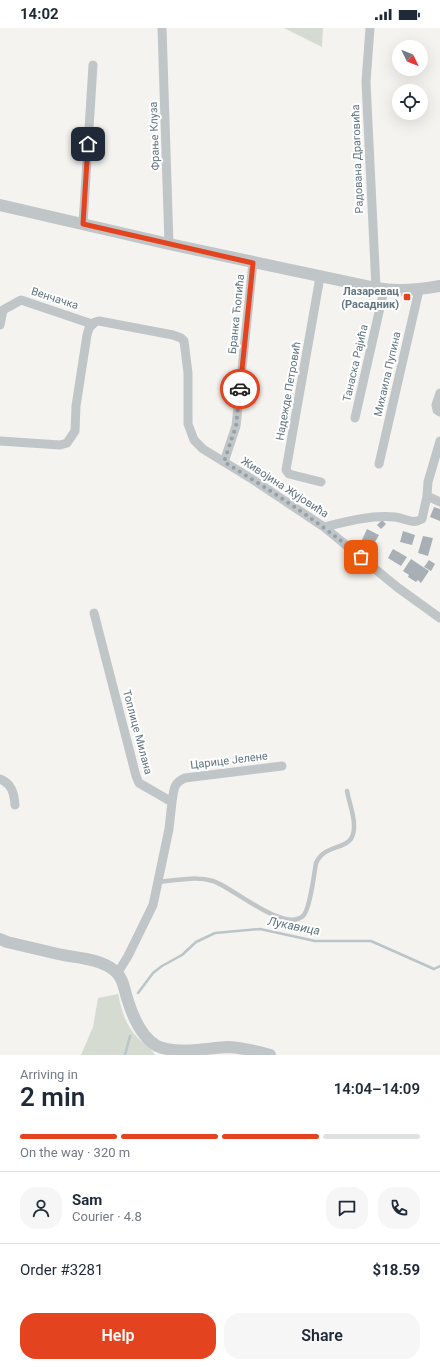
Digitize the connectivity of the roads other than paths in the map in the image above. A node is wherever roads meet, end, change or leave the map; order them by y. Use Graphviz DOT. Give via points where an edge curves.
graph roads {
  1 [pos="162,28"];
  2 [pos="370,28"];
  3 [pos="93,65"];
  4 [pos="0,205"];
  5 [pos="83,224"];
  6 [pos="169,244"];
  7 [pos="253,263"];
  8 [pos="320,277"];
  9 [pos="440,286"];
  10 [pos="380,289"];
  11 [pos="419,290"];
  12 [pos="92,324"];
  13 [pos="0,326"];
  14 [pos="440,393"];
  15 [pos="440,412"];
  16 [pos="355,418"];
  17 [pos="0,441"];
  18 [pos="440,441"];
  19 [pos="224,462"];
  20 [pos="379,464"];
  21 [pos="321,482"];
  22 [pos="427,496"];
  23 [pos="440,502"];
  24 [pos="324,527"];
  25 [pos="94,613"];
  26 [pos="440,618"];
  27 [pos="282,766"];
  28 [pos="0,779"];
  29 [pos="347,791"];
  30 [pos="172,802"];
  31 [pos="15,805"];
  32 [pos="159,882"];
  33 [pos="0,939"];
  34 [pos="117,974"];
  35 [pos="270,1055"];
  1 -- 6 [label="street, Фрање Клуза"];
  2 -- 10 [label="street, Радована Драговића" via="366,82"];
  3 -- 5 [label="street"];
  4 -- 5 [label="street"];
  5 -- 6 [label="street"];
  6 -- 7 [label="street"];
  7 -- 8 [label="street"];
  7 -- 19 [label="street, Бранка Ћопића" via="236,426"];
  8 -- 10 [label="street"];
  8 -- 21 [label="street, Надежде Петровић" via="286,470 289,474"];
  9 -- 11 [label="street"];
  10 -- 11 [label="street"];
  10 -- 16 [label="street, Танаска Рајића"];
  11 -- 20 [label="street, Михаила Пупина"];
  12 -- 13 [label="street, Венчачка" via="22,300 3,310"];
  12 -- 17 [label="street" via="86,335 75,431 71,438 60,445"];
  12 -- 19 [label="street, Живојина Жујовића" via="99,321 173,335 184,341 188,373 188,424 194,440"];
  14 -- 15 [label="street" via="436,405"];
  18 -- 22 [label="street" via="428,482"];
  19 -- 24 [label="street, Живојина Жујовића"];
  22 -- 23 [label="street"];
  22 -- 24 [label="street" via="422,519 417,522 396,517 364,518"];
  24 -- 26 [label="street, Живојина Жујовића" via="397,587"];
  25 -- 30 [label="street, Топлице Милана" via="136,776 139,783"];
  27 -- 30 [label="street, Царице Јелене" via="185,778 176,784"];
  28 -- 31 [label="street" via="8,782 15,794"];
  29 -- 32 [label="lane" via="354,822 353,837 346,844 326,851 318,859 307,912 300,918 291,920 258,908 219,883 209,880"];
  30 -- 32 [label="street"];
  32 -- 34 [label="street" via="153,905"];
  33 -- 34 [label="street" via="104,963"];
  34 -- 35 [label="street" via="122,978 128,1002 138,1025 156,1046 167,1050 184,1051 230,1047"];
}
